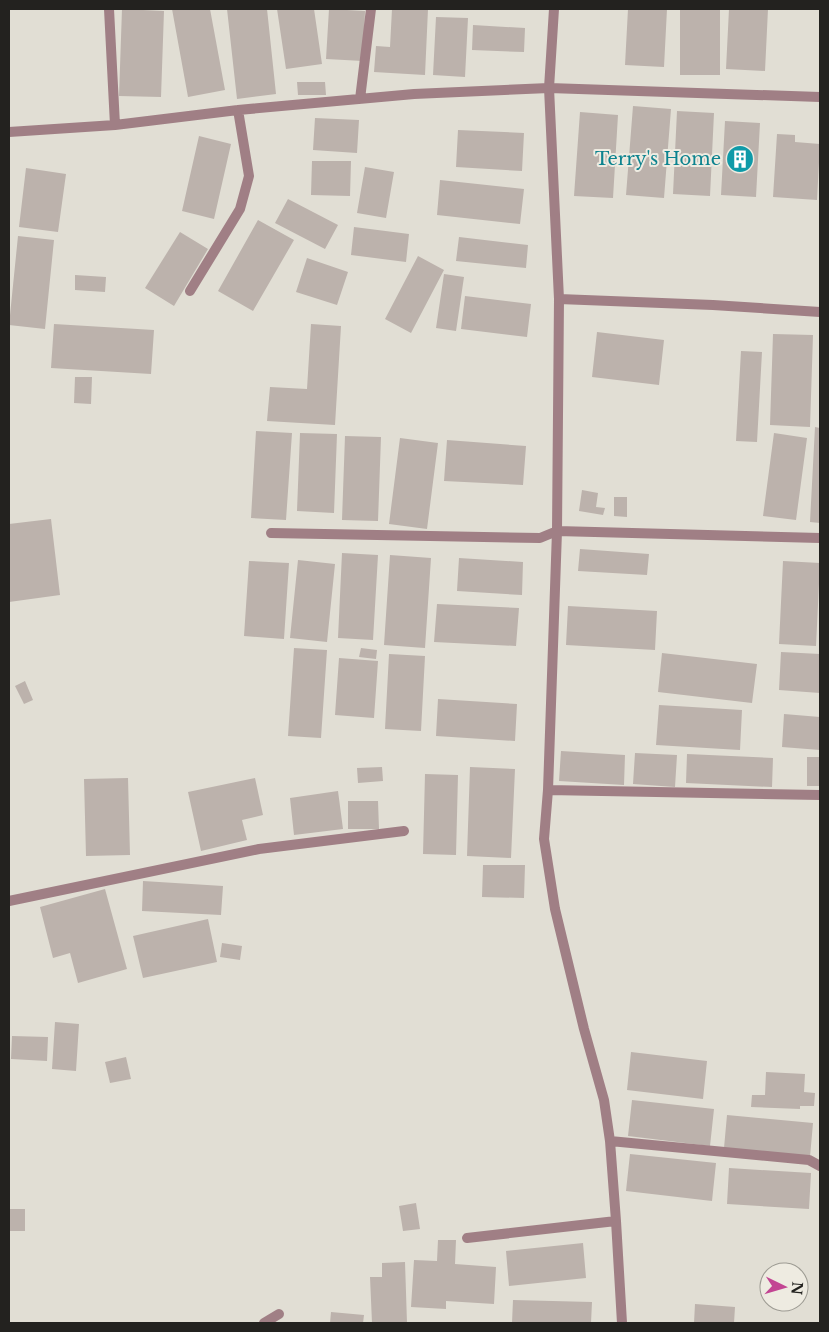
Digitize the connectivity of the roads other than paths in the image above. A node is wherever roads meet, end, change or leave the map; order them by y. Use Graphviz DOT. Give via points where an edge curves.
graph roads {
  1 [pos="109,9"];
  2 [pos="371,9"];
  3 [pos="554,9"];
  4 [pos="549,88"];
  5 [pos="820,97"];
  6 [pos="360,99"];
  7 [pos="238,110"];
  8 [pos="114,125"];
  9 [pos="9,132"];
  10 [pos="190,291"];
  11 [pos="559,299"];
  12 [pos="820,312"];
  13 [pos="557,531"];
  14 [pos="271,533"];
  15 [pos="820,538"];
  16 [pos="548,790"];
  17 [pos="820,795"];
  18 [pos="404,831"];
  19 [pos="9,902"];
  20 [pos="610,1141"];
  21 [pos="820,1166"];
  22 [pos="616,1221"];
  23 [pos="467,1238"];
  24 [pos="279,1314"];
  25 [pos="264,1323"];
  26 [pos="622,1323"];
  1 -- 8 [label="street"];
  2 -- 6 [label="street"];
  3 -- 4 [label="street"];
  4 -- 5 [label="street"];
  4 -- 6 [label="street"];
  4 -- 11 [label="street"];
  6 -- 7 [label="street"];
  7 -- 8 [label="street"];
  7 -- 10 [label="street" via="249,176 240,210"];
  8 -- 9 [label="street"];
  11 -- 12 [label="street"];
  11 -- 13 [label="street"];
  13 -- 14 [label="street" via="540,538"];
  13 -- 15 [label="street"];
  13 -- 16 [label="street"];
  16 -- 17 [label="street"];
  16 -- 20 [label="street" via="544,839 555,909 604,1100"];
  18 -- 19 [label="street" via="259,849"];
  20 -- 21 [label="street" via="809,1160"];
  20 -- 22 [label="street"];
  22 -- 23 [label="street"];
  22 -- 26 [label="street"];
  24 -- 25 [label="street"];
}
